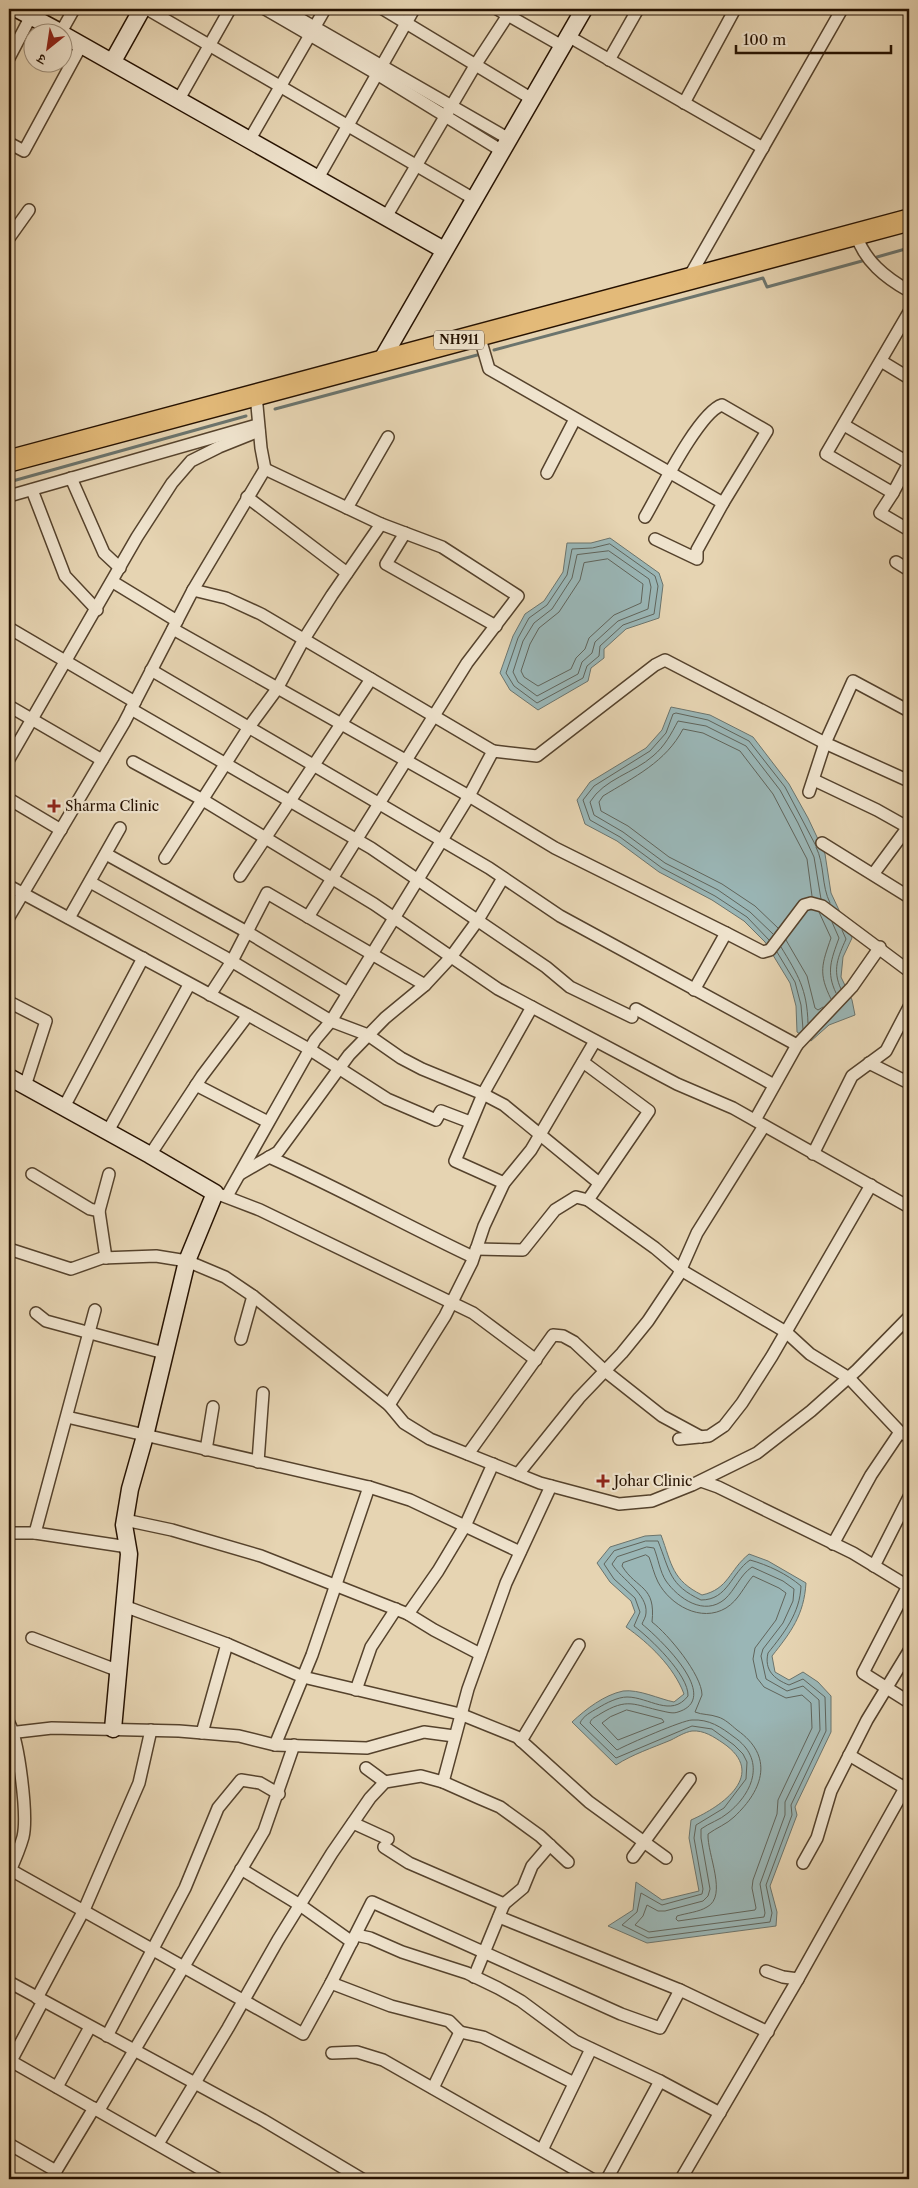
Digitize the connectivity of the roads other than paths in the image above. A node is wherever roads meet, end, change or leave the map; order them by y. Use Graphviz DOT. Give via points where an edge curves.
graph roads {
  1 [pos="74,9"];
  2 [pos="142,9"];
  3 [pos="147,9"];
  4 [pos="230,9"];
  5 [pos="265,9"];
  6 [pos="283,9"];
  7 [pos="325,9"];
  8 [pos="383,9"];
  9 [pos="414,9"];
  10 [pos="584,9"];
  11 [pos="638,9"];
  12 [pos="735,9"];
  13 [pos="842,9"];
  14 [pos="503,11"];
  15 [pos="24,12"];
  16 [pos="42,22"];
  17 [pos="68,22"];
  18 [pos="406,22"];
  19 [pos="313,30"];
  20 [pos="72,38"];
  21 [pos="565,41"];
  22 [pos="82,44"];
  23 [pos="209,44"];
  24 [pos="9,58"];
  25 [pos="609,60"];
  26 [pos="113,61"];
  27 [pos="476,64"];
  28 [pos="379,70"];
  29 [pos="281,86"];
  30 [pos="179,99"];
  31 [pos="532,99"];
  32 [pos="684,103"];
  33 [pos="449,111"];
  34 [pos="348,126"];
  35 [pos="250,139"];
  36 [pos="9,143"];
  37 [pos="505,145"];
  38 [pos="763,148"];
  39 [pos="417,166"];
  40 [pos="318,178"];
  41 [pos="474,199"];
  42 [pos="29,210"];
  43 [pos="386,217"];
  44 [pos="909,220"];
  45 [pos="856,234"];
  46 [pos="9,238"];
  47 [pos="444,250"];
  48 [pos="688,279"];
  49 [pos="909,291"];
  50 [pos="909,312"];
  51 [pos="479,335"];
  52 [pos="381,361"];
  53 [pos="881,361"];
  54 [pos="909,378"];
  55 [pos="256,394"];
  56 [pos="575,419"];
  57 [pos="844,425"];
  58 [pos="259,428"];
  59 [pos="388,437"];
  60 [pos="9,460"];
  61 [pos="909,463"];
  62 [pos="265,469"];
  63 [pos="547,473"];
  64 [pos="670,473"];
  65 [pos="71,478"];
  66 [pos="32,490"];
  67 [pos="893,493"];
  68 [pos="9,496"];
  69 [pos="248,497"];
  70 [pos="723,503"];
  71 [pos="347,508"];
  72 [pos="645,517"];
  73 [pos="381,524"];
  74 [pos="909,530"];
  75 [pos="405,533"];
  76 [pos="655,539"];
  77 [pos="896,562"];
  78 [pos="120,568"];
  79 [pos="909,570"];
  80 [pos="347,573"];
  81 [pos="113,582"];
  82 [pos="193,590"];
  83 [pos="97,610"];
  84 [pos="175,625"];
  85 [pos="496,626"];
  86 [pos="9,628"];
  87 [pos="304,639"];
  88 [pos="66,662"];
  89 [pos="151,670"];
  90 [pos="371,679"];
  91 [pos="277,689"];
  92 [pos="9,706"];
  93 [pos="133,706"];
  94 [pos="909,711"];
  95 [pos="434,716"];
  96 [pos="32,720"];
  97 [pos="342,725"];
  98 [pos="249,727"];
  99 [pos="824,743"];
  100 [pos="493,751"];
  101 [pos="9,759"];
  102 [pos="102,760"];
  103 [pos="407,761"];
  104 [pos="133,762"];
  105 [pos="225,765"];
  106 [pos="314,765"];
  107 [pos="814,780"];
  108 [pos="909,781"];
  109 [pos="809,792"];
  110 [pos="469,796"];
  111 [pos="9,799"];
  112 [pos="203,800"];
  113 [pos="290,802"];
  114 [pos="380,804"];
  115 [pos="120,828"];
  116 [pos="908,828"];
  117 [pos="61,830"];
  118 [pos="264,838"];
  119 [pos="356,840"];
  120 [pos="442,840"];
  121 [pos="822,843"];
  122 [pos="106,854"];
  123 [pos="165,858"];
  124 [pos="874,873"];
  125 [pos="240,876"];
  126 [pos="503,878"];
  127 [pos="418,879"];
  128 [pos="333,880"];
  129 [pos="90,882"];
  130 [pos="9,886"];
  131 [pos="22,894"];
  132 [pos="909,897"];
  133 [pos="9,917"];
  134 [pos="308,917"];
  135 [pos="395,917"];
  136 [pos="69,918"];
  137 [pos="478,920"];
  138 [pos="247,932"];
  139 [pos="726,933"];
  140 [pos="880,947"];
  141 [pos="371,955"];
  142 [pos="451,957"];
  143 [pos="143,958"];
  144 [pos="232,961"];
  145 [pos="909,971"];
  146 [pos="190,985"];
  147 [pos="425,985"];
  148 [pos="694,990"];
  149 [pos="348,993"];
  150 [pos="210,995"];
  151 [pos="9,1002"];
  152 [pos="532,1007"];
  153 [pos="909,1007"];
  154 [pos="248,1015"];
  155 [pos="331,1021"];
  156 [pos="368,1035"];
  157 [pos="595,1042"];
  158 [pos="797,1045"];
  159 [pos="310,1049"];
  160 [pos="583,1062"];
  161 [pos="869,1064"];
  162 [pos="339,1068"];
  163 [pos="9,1077"];
  164 [pos="909,1083"];
  165 [pos="196,1085"];
  166 [pos="774,1085"];
  167 [pos="25,1086"];
  168 [pos="483,1094"];
  169 [pos="64,1107"];
  170 [pos="268,1122"];
  171 [pos="470,1122"];
  172 [pos="759,1123"];
  173 [pos="108,1131"];
  174 [pos="540,1133"];
  175 [pos="813,1154"];
  176 [pos="150,1155"];
  177 [pos="269,1157"];
  178 [pos="32,1174"];
  179 [pos="110,1174"];
  180 [pos="239,1175"];
  181 [pos="504,1183"];
  182 [pos="600,1183"];
  183 [pos="871,1185"];
  184 [pos="221,1194"];
  185 [pos="588,1200"];
  186 [pos="909,1207"];
  187 [pos="99,1211"];
  188 [pos="9,1249"];
  189 [pos="475,1253"];
  190 [pos="106,1258"];
  191 [pos="187,1261"];
  192 [pos="681,1270"];
  193 [pos="253,1296"];
  194 [pos="452,1302"];
  195 [pos="95,1310"];
  196 [pos="36,1313"];
  197 [pos="909,1317"];
  198 [pos="786,1332"];
  199 [pos="89,1333"];
  200 [pos="241,1339"];
  201 [pos="164,1353"];
  202 [pos="536,1360"];
  203 [pos="605,1371"];
  204 [pos="849,1378"];
  205 [pos="263,1393"];
  206 [pos="389,1405"];
  207 [pos="213,1407"];
  208 [pos="66,1416"];
  209 [pos="905,1434"];
  210 [pos="145,1436"];
  211 [pos="701,1437"];
  212 [pos="679,1439"];
  213 [pos="206,1450"];
  214 [pos="468,1454"];
  215 [pos="258,1462"];
  216 [pos="493,1464"];
  217 [pos="518,1474"];
  218 [pos="701,1481"];
  219 [pos="551,1486"];
  220 [pos="369,1487"];
  221 [pos="909,1497"];
  222 [pos="125,1520"];
  223 [pos="465,1526"];
  224 [pos="9,1533"];
  225 [pos="35,1533"];
  226 [pos="833,1544"];
  227 [pos="128,1547"];
  228 [pos="520,1552"];
  229 [pos="874,1566"];
  230 [pos="336,1586"];
  231 [pos="908,1587"];
  232 [pos="124,1606"];
  233 [pos="396,1609"];
  234 [pos="408,1614"];
  235 [pos="32,1638"];
  236 [pos="227,1644"];
  237 [pos="579,1645"];
  238 [pos="909,1651"];
  239 [pos="480,1654"];
  240 [pos="118,1671"];
  241 [pos="303,1677"];
  242 [pos="886,1689"];
  243 [pos="356,1690"];
  244 [pos="909,1702"];
  245 [pos="460,1714"];
  246 [pos="10,1729"];
  247 [pos="113,1729"];
  248 [pos="151,1730"];
  249 [pos="202,1733"];
  250 [pos="454,1736"];
  251 [pos="521,1741"];
  252 [pos="275,1745"];
  253 [pos="294,1745"];
  254 [pos="849,1755"];
  255 [pos="366,1768"];
  256 [pos="690,1779"];
  257 [pos="385,1782"];
  258 [pos="443,1782"];
  259 [pos="907,1785"];
  260 [pos="278,1794"];
  261 [pos="353,1823"];
  262 [pos="643,1843"];
  263 [pos="550,1845"];
  264 [pos="633,1857"];
  265 [pos="666,1858"];
  266 [pos="568,1862"];
  267 [pos="803,1862"];
  268 [pos="242,1869"];
  269 [pos="9,1871"];
  270 [pos="504,1904"];
  271 [pos="300,1905"];
  272 [pos="84,1910"];
  273 [pos="499,1917"];
  274 [pos="354,1938"];
  275 [pos="154,1950"];
  276 [pos="483,1952"];
  277 [pos="183,1967"];
  278 [pos="766,1971"];
  279 [pos="474,1977"];
  280 [pos="798,1979"];
  281 [pos="9,1982"];
  282 [pos="331,1983"];
  283 [pos="680,1990"];
  284 [pos="40,1999"];
  285 [pos="243,2002"];
  286 [pos="90,2027"];
  287 [pos="460,2032"];
  288 [pos="768,2032"];
  289 [pos="107,2036"];
  290 [pos="591,2049"];
  291 [pos="133,2050"];
  292 [pos="332,2053"];
  293 [pos="10,2061"];
  294 [pos="660,2080"];
  295 [pos="194,2083"];
  296 [pos="574,2083"];
  297 [pos="57,2087"];
  298 [pos="433,2088"];
  299 [pos="96,2109"];
  300 [pos="720,2113"];
  301 [pos="9,2144"];
  302 [pos="158,2144"];
  303 [pos="542,2150"];
  304 [pos="54,2175"];
  305 [pos="218,2179"];
  306 [pos="362,2179"];
  307 [pos="592,2179"];
  308 [pos="607,2179"];
  309 [pos="681,2179"];
  1 -- 17 [label="street"];
  2 -- 26 [label="street"];
  3 -- 23 [label="street"];
  4 -- 23 [label="street"];
  5 -- 19 [label="street"];
  6 -- 19 [label="street"];
  7 -- 19 [label="street"];
  8 -- 18 [label="street"];
  9 -- 18 [label="street"];
  10 -- 21 [label="street"];
  11 -- 25 [label="street"];
  12 -- 32 [label="street"];
  13 -- 38 [label="street"];
  14 -- 21 [label="street"];
  14 -- 27 [label="street"];
  15 -- 16 [label="street"];
  15 -- 24 [label="street"];
  18 -- 27 [label="street"];
  18 -- 28 [label="street"];
  19 -- 28 [label="street"];
  19 -- 29 [label="street"];
  20 -- 22 [label="street"];
  21 -- 25 [label="street"];
  21 -- 31 [label="street"];
  22 -- 26 [label="street"];
  22 -- 36 [label="street" via="24,150"];
  23 -- 29 [label="street"];
  23 -- 30 [label="street"];
  25 -- 32 [label="street"];
  26 -- 30 [label="street"];
  27 -- 31 [label="street"];
  27 -- 33 [label="street"];
  28 -- 33 [label="street"];
  28 -- 34 [label="street"];
  29 -- 34 [label="street"];
  29 -- 35 [label="street"];
  30 -- 35 [label="street"];
  31 -- 37 [label="street"];
  32 -- 38 [label="street"];
  33 -- 37 [label="street"];
  33 -- 39 [label="street"];
  34 -- 39 [label="street"];
  34 -- 40 [label="street"];
  35 -- 40 [label="street"];
  37 -- 41 [label="street"];
  38 -- 48 [label="street"];
  39 -- 41 [label="street"];
  39 -- 43 [label="street"];
  40 -- 43 [label="street"];
  41 -- 47 [label="street"];
  42 -- 46 [label="street"];
  43 -- 47 [label="street"];
  44 -- 45 [label="highway, NH911"];
  45 -- 48 [label="highway, NH911"];
  45 -- 49 [label="street" via="873,266"];
  47 -- 52 [label="street"];
  48 -- 51 [label="highway, NH911"];
  50 -- 53 [label="street"];
  51 -- 52 [label="highway, NH911"];
  51 -- 56 [label="street" via="490,369"];
  52 -- 55 [label="highway, NH911"];
  53 -- 54 [label="street"];
  53 -- 57 [label="street"];
  55 -- 58 [label="street"];
  55 -- 60 [label="highway, NH911"];
  56 -- 63 [label="street"];
  56 -- 64 [label="street"];
  57 -- 61 [label="street"];
  57 -- 67 [label="street" via="826,454"];
  58 -- 62 [label="street"];
  58 -- 65 [label="street"];
  58 -- 78 [label="street" via="191,461 172,483"];
  59 -- 71 [label="street"];
  61 -- 67 [label="street"];
  62 -- 69 [label="street"];
  62 -- 71 [label="street"];
  64 -- 70 [label="street"];
  64 -- 70 [label="street" via="697,426 715,407 722,405 767,431"];
  64 -- 72 [label="street"];
  65 -- 66 [label="street"];
  65 -- 78 [label="street" via="104,553"];
  66 -- 68 [label="street"];
  66 -- 83 [label="street" via="65,576"];
  67 -- 74 [label="street" via="880,513"];
  69 -- 80 [label="street"];
  69 -- 82 [label="street"];
  70 -- 76 [label="street" via="697,550 697,560"];
  71 -- 73 [label="street"];
  73 -- 75 [label="street"];
  73 -- 80 [label="street"];
  75 -- 85 [label="street" via="386,564"];
  75 -- 85 [label="street" via="442,546 518,596"];
  77 -- 79 [label="street"];
  78 -- 81 [label="street"];
  80 -- 87 [label="street"];
  81 -- 83 [label="street"];
  81 -- 84 [label="street"];
  82 -- 84 [label="street"];
  82 -- 87 [label="street" via="226,598"];
  83 -- 88 [label="street"];
  84 -- 89 [label="street"];
  84 -- 91 [label="street"];
  85 -- 95 [label="street" via="467,663"];
  86 -- 88 [label="street"];
  87 -- 90 [label="street"];
  87 -- 91 [label="street"];
  88 -- 93 [label="street"];
  88 -- 96 [label="street"];
  89 -- 93 [label="street"];
  89 -- 98 [label="street"];
  90 -- 95 [label="street"];
  90 -- 97 [label="street"];
  91 -- 97 [label="street"];
  91 -- 98 [label="street"];
  92 -- 96 [label="street"];
  93 -- 102 [label="street"];
  93 -- 105 [label="street"];
  94 -- 99 [label="street" via="853,681"];
  95 -- 100 [label="street"];
  95 -- 103 [label="street"];
  96 -- 101 [label="street"];
  96 -- 102 [label="street"];
  97 -- 103 [label="street"];
  97 -- 106 [label="street"];
  98 -- 105 [label="street"];
  98 -- 106 [label="street"];
  99 -- 100 [label="street" via="665,660 537,756"];
  99 -- 107 [label="street"];
  99 -- 108 [label="street"];
  100 -- 110 [label="street"];
  102 -- 117 [label="street"];
  103 -- 110 [label="street"];
  103 -- 114 [label="street"];
  104 -- 112 [label="street"];
  105 -- 112 [label="street"];
  105 -- 113 [label="street"];
  106 -- 113 [label="street"];
  106 -- 114 [label="street"];
  107 -- 109 [label="street"];
  107 -- 116 [label="street"];
  110 -- 120 [label="street"];
  110 -- 139 [label="street" via="554,848"];
  111 -- 117 [label="street"];
  112 -- 118 [label="street"];
  112 -- 123 [label="street"];
  113 -- 118 [label="street"];
  113 -- 119 [label="street"];
  114 -- 119 [label="street"];
  114 -- 120 [label="street"];
  115 -- 122 [label="street"];
  116 -- 124 [label="street"];
  117 -- 131 [label="street"];
  118 -- 125 [label="street"];
  118 -- 128 [label="street"];
  119 -- 127 [label="street"];
  119 -- 128 [label="street"];
  120 -- 126 [label="street"];
  120 -- 127 [label="street"];
  121 -- 124 [label="street"];
  122 -- 129 [label="street"];
  122 -- 138 [label="street"];
  124 -- 132 [label="street"];
  126 -- 137 [label="street"];
  126 -- 148 [label="street" via="560,916"];
  127 -- 135 [label="street"];
  127 -- 137 [label="street"];
  128 -- 134 [label="street"];
  128 -- 135 [label="street"];
  129 -- 136 [label="street"];
  129 -- 144 [label="street"];
  130 -- 131 [label="street"];
  131 -- 133 [label="street"];
  131 -- 136 [label="street"];
  134 -- 138 [label="street" via="267,893"];
  134 -- 141 [label="street"];
  135 -- 141 [label="street"];
  135 -- 142 [label="street"];
  136 -- 143 [label="street"];
  137 -- 142 [label="street"];
  137 -- 166 [label="street" via="570,987 634,1013"];
  138 -- 144 [label="street"];
  138 -- 149 [label="street"];
  139 -- 140 [label="street" via="763,952 770,950 804,905 810,904 822,906"];
  139 -- 148 [label="street"];
  140 -- 145 [label="street"];
  140 -- 158 [label="street" via="852,986"];
  141 -- 147 [label="street"];
  141 -- 149 [label="street"];
  142 -- 147 [label="street"];
  142 -- 152 [label="street" via="498,989"];
  143 -- 146 [label="street"];
  143 -- 169 [label="street"];
  144 -- 150 [label="street"];
  144 -- 155 [label="street"];
  146 -- 150 [label="street"];
  146 -- 173 [label="street"];
  147 -- 156 [label="street"];
  148 -- 158 [label="street"];
  149 -- 155 [label="street"];
  150 -- 154 [label="street"];
  151 -- 167 [label="street" via="46,1020"];
  152 -- 157 [label="street"];
  152 -- 168 [label="street"];
  153 -- 161 [label="street" via="886,1051"];
  154 -- 159 [label="street"];
  154 -- 165 [label="street"];
  155 -- 156 [label="street"];
  155 -- 159 [label="street"];
  156 -- 162 [label="street"];
  156 -- 168 [label="street" via="422,1069"];
  157 -- 160 [label="street"];
  157 -- 172 [label="street"];
  158 -- 166 [label="street"];
  159 -- 162 [label="street"];
  159 -- 170 [label="street"];
  160 -- 174 [label="street"];
  160 -- 182 [label="street" via="649,1111"];
  161 -- 164 [label="street"];
  161 -- 175 [label="street" via="852,1076"];
  162 -- 171 [label="street" via="387,1099 436,1120 441,1111"];
  162 -- 177 [label="street" via="278,1152"];
  163 -- 167 [label="street"];
  165 -- 170 [label="street"];
  165 -- 176 [label="street"];
  166 -- 172 [label="street"];
  167 -- 169 [label="street"];
  168 -- 171 [label="street"];
  168 -- 174 [label="street" via="504,1105"];
  169 -- 173 [label="street"];
  170 -- 180 [label="street"];
  171 -- 181 [label="street" via="456,1161"];
  172 -- 175 [label="street"];
  172 -- 192 [label="street" via="697,1233"];
  173 -- 176 [label="street"];
  174 -- 181 [label="street" via="531,1150"];
  174 -- 182 [label="street"];
  175 -- 183 [label="street"];
  176 -- 184 [label="street"];
  177 -- 180 [label="street"];
  177 -- 189 [label="street" via="315,1177 403,1224"];
  178 -- 187 [label="street" via="90,1209"];
  179 -- 187 [label="street"];
  180 -- 184 [label="street"];
  181 -- 189 [label="street"];
  182 -- 185 [label="street"];
  183 -- 186 [label="street"];
  183 -- 198 [label="street"];
  184 -- 191 [label="street"];
  184 -- 194 [label="street"];
  185 -- 189 [label="street" via="576,1197 555,1210 523,1250"];
  185 -- 192 [label="street"];
  187 -- 190 [label="street"];
  188 -- 190 [label="street" via="71,1269"];
  189 -- 194 [label="street"];
  190 -- 191 [label="street" via="156,1256"];
  191 -- 193 [label="street" via="225,1277"];
  191 -- 201 [label="street"];
  192 -- 198 [label="street"];
  192 -- 203 [label="street" via="648,1321"];
  193 -- 200 [label="street"];
  193 -- 206 [label="street"];
  194 -- 202 [label="street" via="473,1313"];
  194 -- 206 [label="street"];
  195 -- 199 [label="street"];
  196 -- 199 [label="street" via="46,1321"];
  197 -- 204 [label="street"];
  198 -- 204 [label="street" via="810,1354"];
  198 -- 211 [label="street" via="724,1426 709,1436"];
  199 -- 201 [label="street"];
  199 -- 208 [label="street"];
  201 -- 210 [label="street"];
  202 -- 203 [label="street" via="553,1334 574,1342"];
  202 -- 214 [label="street"];
  203 -- 211 [label="street" via="662,1416"];
  203 -- 217 [label="street" via="578,1398"];
  204 -- 209 [label="street"];
  204 -- 218 [label="street" via="757,1453"];
  205 -- 215 [label="street"];
  206 -- 214 [label="street" via="404,1423 430,1439"];
  207 -- 213 [label="street"];
  208 -- 210 [label="street"];
  208 -- 225 [label="street"];
  209 -- 226 [label="street" via="871,1476"];
  210 -- 213 [label="street"];
  210 -- 222 [label="street"];
  211 -- 212 [label="street"];
  213 -- 215 [label="street"];
  214 -- 216 [label="street"];
  215 -- 220 [label="street"];
  216 -- 217 [label="street"];
  216 -- 223 [label="street"];
  217 -- 219 [label="street"];
  218 -- 219 [label="street" via="652,1501 620,1504"];
  218 -- 226 [label="street"];
  219 -- 228 [label="street"];
  220 -- 223 [label="street" via="410,1500"];
  220 -- 230 [label="street"];
  221 -- 229 [label="street"];
  222 -- 227 [label="street"];
  222 -- 230 [label="street" via="260,1556"];
  223 -- 228 [label="street"];
  223 -- 234 [label="street"];
  224 -- 225 [label="street"];
  225 -- 227 [label="street"];
  226 -- 229 [label="street"];
  227 -- 232 [label="street"];
  228 -- 239 [label="street"];
  229 -- 231 [label="street"];
  230 -- 233 [label="street"];
  230 -- 241 [label="street"];
  231 -- 242 [label="street" via="863,1673"];
  232 -- 236 [label="street"];
  232 -- 240 [label="street"];
  233 -- 234 [label="street"];
  233 -- 243 [label="street" via="372,1647"];
  234 -- 239 [label="street"];
  235 -- 240 [label="street"];
  236 -- 241 [label="street"];
  236 -- 249 [label="street"];
  237 -- 251 [label="street"];
  238 -- 242 [label="street"];
  239 -- 245 [label="street"];
  240 -- 247 [label="street"];
  241 -- 243 [label="street"];
  241 -- 252 [label="street"];
  242 -- 244 [label="street"];
  242 -- 254 [label="street"];
  243 -- 245 [label="street"];
  245 -- 250 [label="street"];
  245 -- 251 [label="street"];
  246 -- 247 [label="street"];
  246 -- 269 [label="street" via="23,1784 23,1835"];
  247 -- 248 [label="street"];
  248 -- 249 [label="street"];
  248 -- 272 [label="street" via="139,1783"];
  249 -- 252 [label="street" via="239,1736"];
  250 -- 253 [label="street" via="424,1732 367,1748"];
  250 -- 258 [label="street"];
  251 -- 262 [label="street" via="589,1802"];
  252 -- 253 [label="street"];
  253 -- 260 [label="street"];
  254 -- 259 [label="street"];
  254 -- 267 [label="street" via="831,1791 817,1838"];
  255 -- 257 [label="street"];
  256 -- 262 [label="street"];
  257 -- 258 [label="street" via="421,1776"];
  257 -- 261 [label="street"];
  258 -- 263 [label="street" via="500,1807"];
  259 -- 280 [label="street"];
  260 -- 268 [label="street" via="264,1831"];
  260 -- 275 [label="street" via="260,1783 241,1780 218,1808 185,1888"];
  261 -- 270 [label="street" via="386,1843 409,1863"];
  261 -- 271 [label="street"];
  262 -- 264 [label="street"];
  262 -- 265 [label="street"];
  263 -- 266 [label="street"];
  263 -- 270 [label="street" via="532,1866 523,1888"];
  268 -- 271 [label="street"];
  268 -- 277 [label="street"];
  269 -- 272 [label="street"];
  270 -- 273 [label="street"];
  271 -- 274 [label="street"];
  271 -- 285 [label="street"];
  272 -- 275 [label="street"];
  272 -- 284 [label="street"];
  273 -- 276 [label="street"];
  273 -- 283 [label="street"];
  274 -- 276 [label="street" via="372,1902"];
  274 -- 279 [label="street" via="370,1938"];
  274 -- 282 [label="street"];
  275 -- 277 [label="street"];
  275 -- 289 [label="street"];
  276 -- 279 [label="street"];
  276 -- 283 [label="street" via="621,2014 660,2028"];
  277 -- 285 [label="street"];
  277 -- 291 [label="street"];
  278 -- 280 [label="street"];
  279 -- 290 [label="street" via="521,2001"];
  280 -- 288 [label="street"];
  281 -- 284 [label="street"];
  282 -- 285 [label="street" via="303,2034"];
  282 -- 287 [label="street" via="391,2006 449,2021"];
  283 -- 288 [label="street"];
  284 -- 286 [label="street"];
  284 -- 293 [label="street"];
  285 -- 295 [label="street"];
  286 -- 289 [label="street"];
  286 -- 297 [label="street"];
  287 -- 296 [label="street" via="483,2037"];
  287 -- 298 [label="street"];
  288 -- 300 [label="street"];
  289 -- 291 [label="street"];
  290 -- 294 [label="street"];
  290 -- 296 [label="street"];
  291 -- 295 [label="street"];
  291 -- 299 [label="street"];
  292 -- 298 [label="street" via="357,2052 383,2060"];
  293 -- 297 [label="street"];
  294 -- 300 [label="street"];
  294 -- 308 [label="street"];
  295 -- 302 [label="street"];
  295 -- 306 [label="street"];
  296 -- 303 [label="street"];
  297 -- 299 [label="street"];
  298 -- 303 [label="street"];
  299 -- 302 [label="street"];
  299 -- 304 [label="street"];
  300 -- 309 [label="street"];
  301 -- 304 [label="street"];
  302 -- 305 [label="street"];
  303 -- 307 [label="street"];
}
